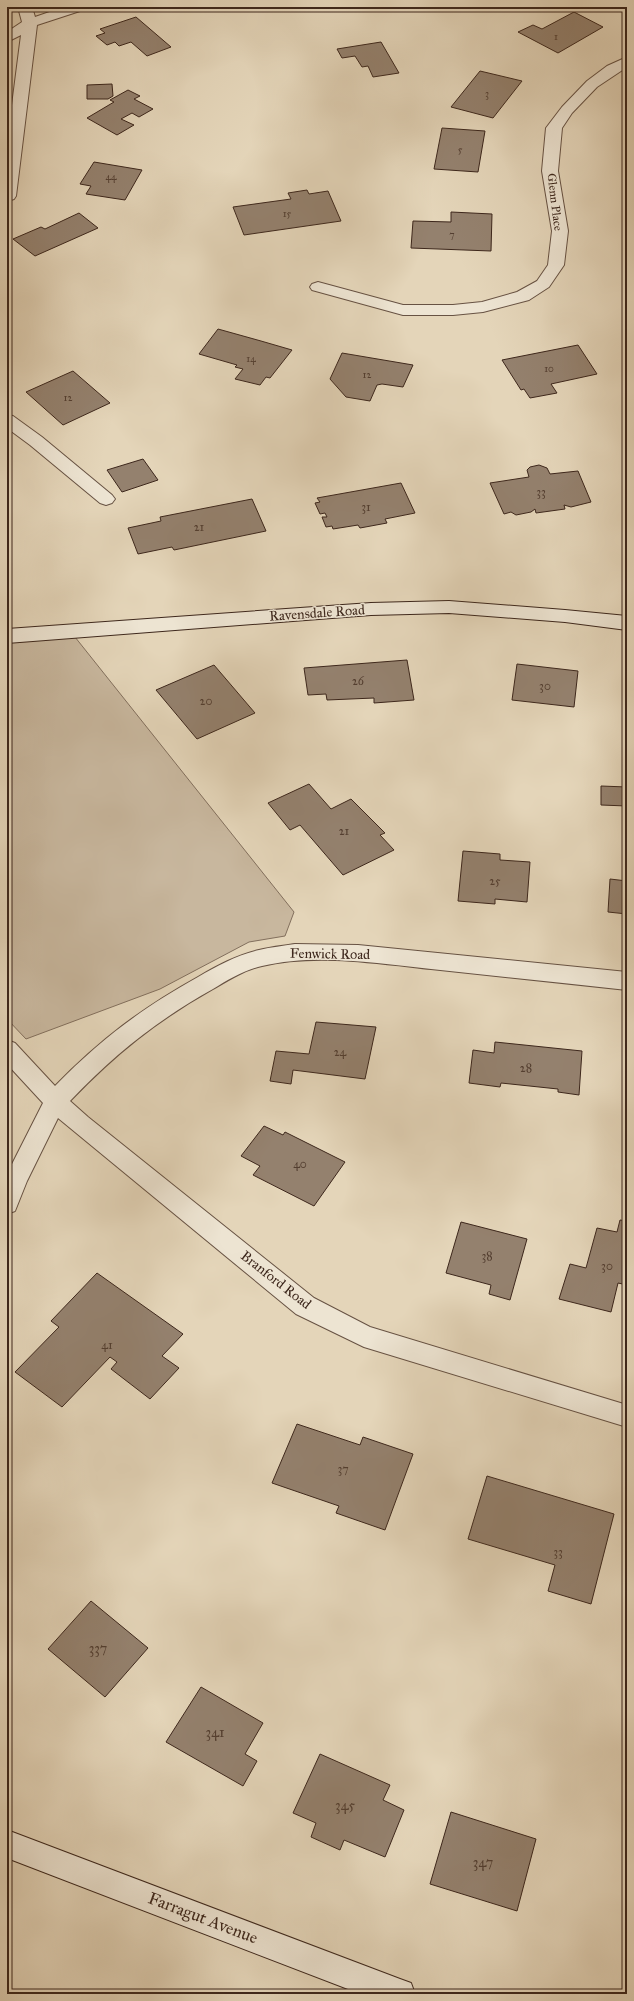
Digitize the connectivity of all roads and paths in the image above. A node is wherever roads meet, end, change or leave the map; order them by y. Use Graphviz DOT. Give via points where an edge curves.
graph roads {
  1 [pos="25,7"];
  2 [pos="78,7"];
  3 [pos="30,23"];
  4 [pos="7,38"];
  5 [pos="627,61"];
  6 [pos="8,196"];
  7 [pos="318,287"];
  8 [pos="7,420"];
  9 [pos="106,499"];
  10 [pos="627,623"];
  11 [pos="7,636"];
  12 [pos="627,981"];
  13 [pos="7,1049"];
  14 [pos="55,1101"];
  15 [pos="7,1204"];
  16 [pos="627,1416"];
  17 [pos="7,1844"];
  18 [pos="400,1994"];
  1 -- 3 [label="street"];
  2 -- 3 [label="street"];
  3 -- 4 [label="street"];
  3 -- 6 [label="street"];
  5 -- 7 [label="street, Glenn Place" via="612,68 592,84 554,128 550,170 560,231 556,265 543,284 523,296 483,307 453,310 403,310"];
  8 -- 9 [label="street"];
  10 -- 11 [label="street, Ravensdale Road" via="449,607 371,609"];
  12 -- 14 [label="street, Fenwick Road" via="358,953 295,952 259,958 230,969 178,998 123,1036"];
  13 -- 14 [label="street, Branford Road"];
  14 -- 15 [label="street, Fenwick Road"];
  14 -- 16 [label="street, Branford Road" via="306,1306 364,1336"];
  17 -- 18 [label="street, Farragut Avenue"];
}
